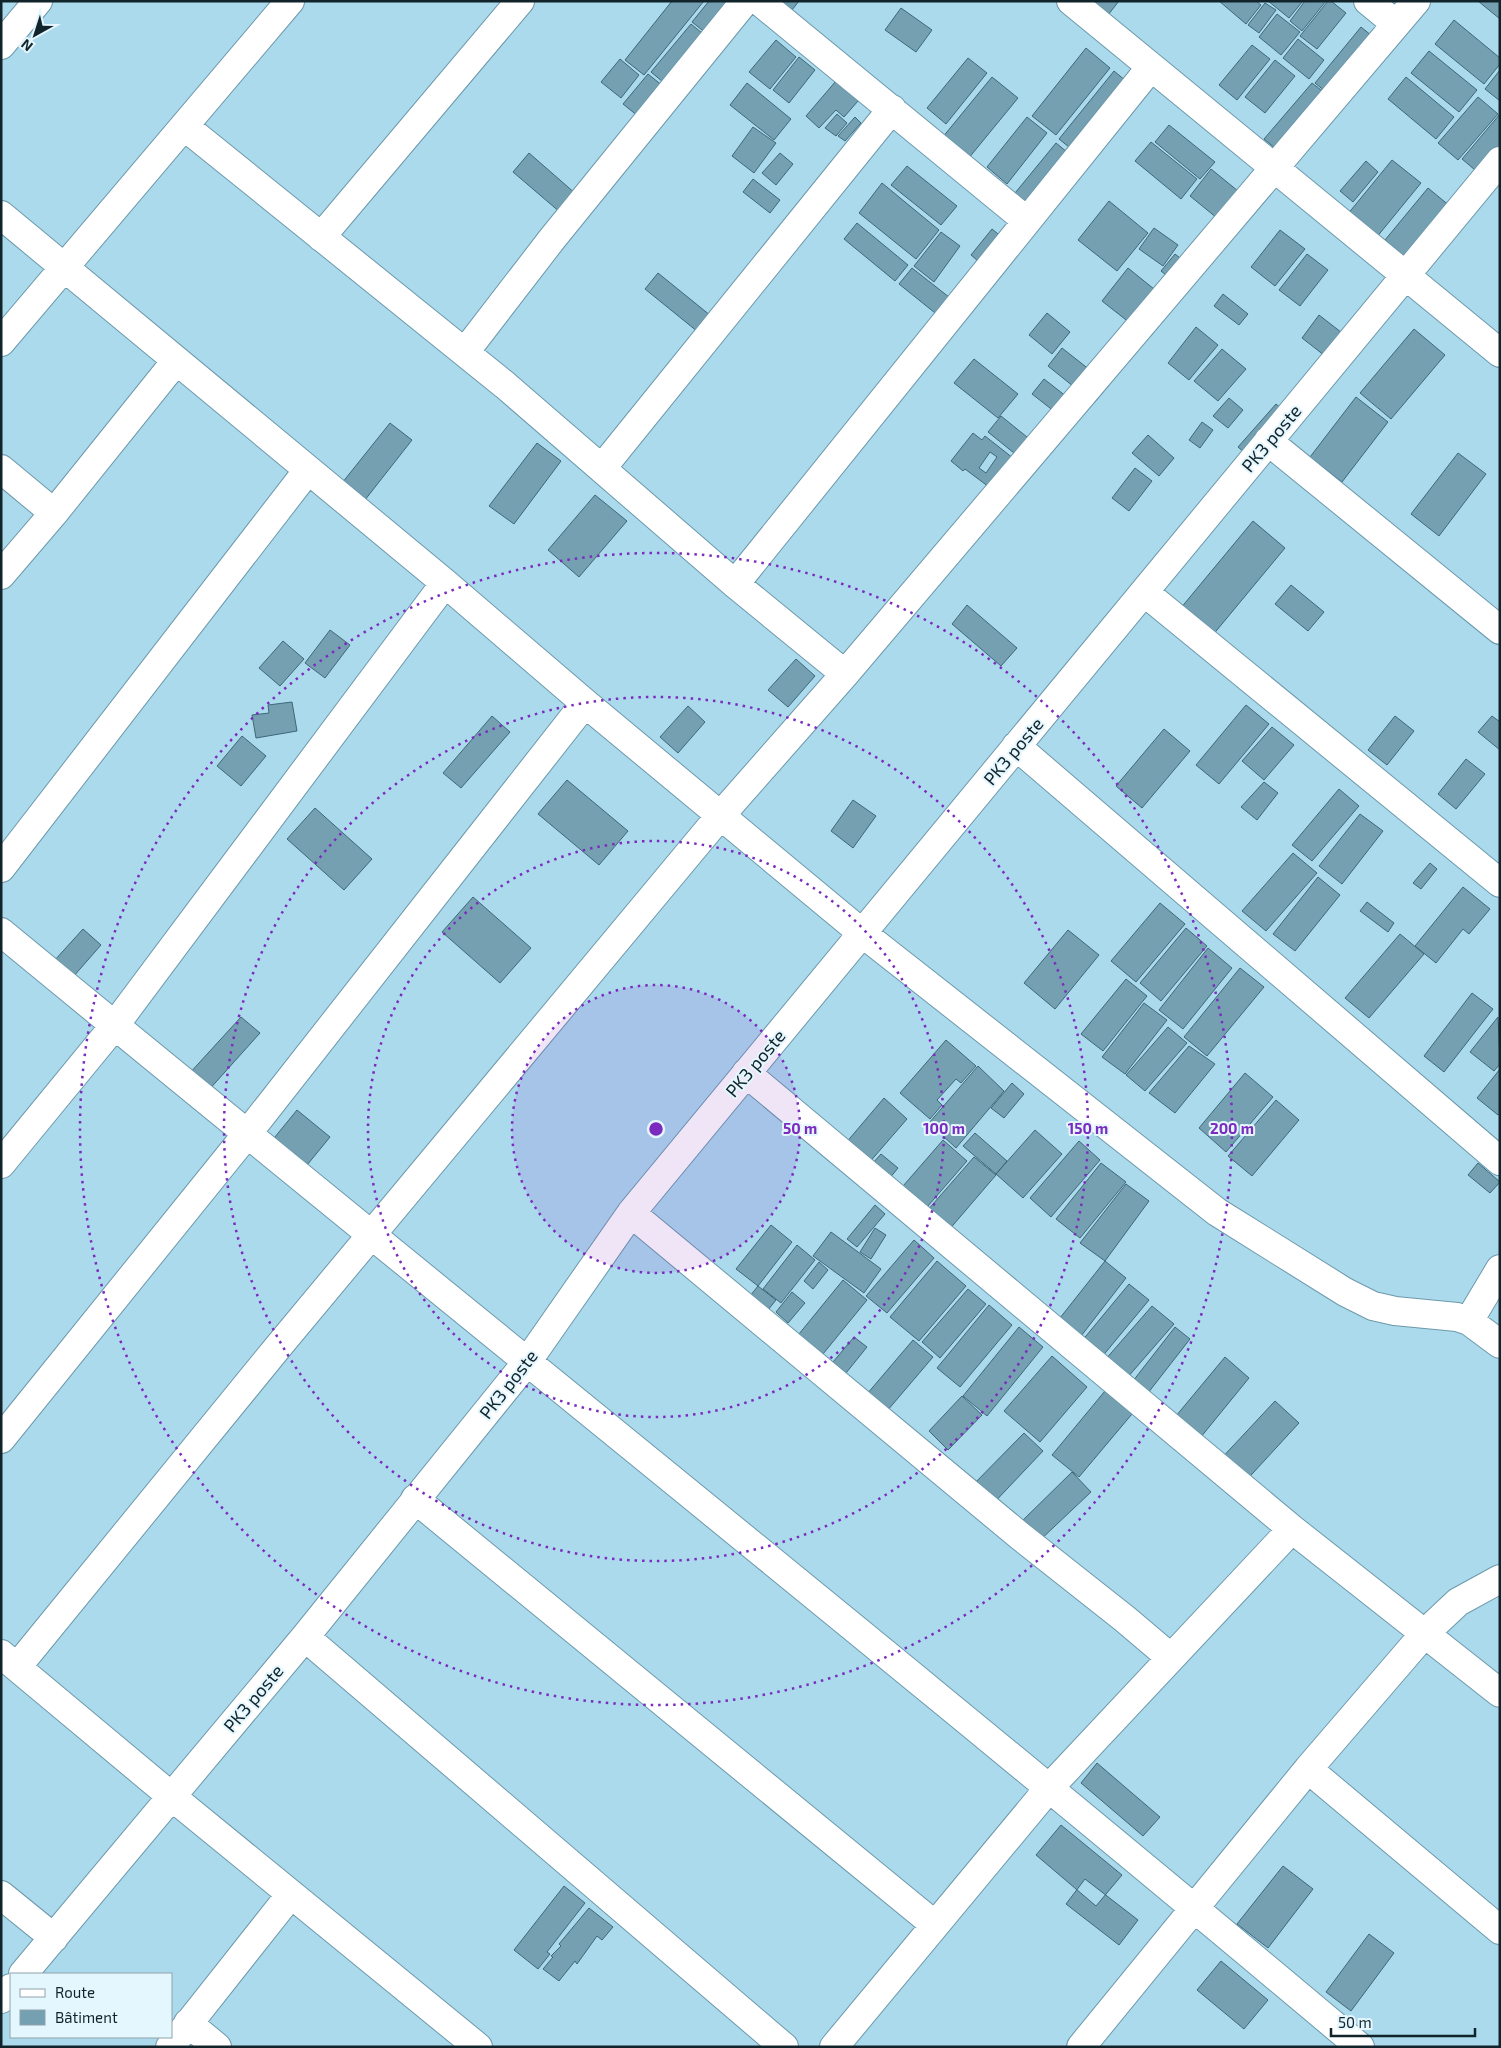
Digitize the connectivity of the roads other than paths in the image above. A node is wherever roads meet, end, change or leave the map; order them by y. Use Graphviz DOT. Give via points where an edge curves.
graph roads {
  1 [pos="38,1"];
  2 [pos="290,1"];
  3 [pos="520,1"];
  4 [pos="745,1"];
  5 [pos="759,1"];
  6 [pos="1071,1"];
  7 [pos="1368,1"];
  8 [pos="1416,1"];
  9 [pos="1396,24"];
  10 [pos="1,45"];
  11 [pos="1151,67"];
  12 [pos="892,110"];
  13 [pos="184,126"];
  14 [pos="1500,161"];
  15 [pos="1275,168"];
  16 [pos="1,215"];
  17 [pos="1028,221"];
  18 [pos="321,237"];
  19 [pos="63,267"];
  20 [pos="1405,275"];
  21 [pos="1,342"];
  22 [pos="465,352"];
  23 [pos="1500,353"];
  24 [pos="176,361"];
  25 [pos="1268,441"];
  26 [pos="1,468"];
  27 [pos="602,468"];
  28 [pos="308,470"];
  29 [pos="54,513"];
  30 [pos="1,575"];
  31 [pos="445,583"];
  32 [pos="735,584"];
  33 [pos="1144,592"];
  34 [pos="1500,630"];
  35 [pos="845,674"];
  36 [pos="585,702"];
  37 [pos="1016,746"];
  38 [pos="720,816"];
  39 [pos="1,868"];
  40 [pos="1500,883"];
  41 [pos="1,932"];
  42 [pos="862,933"];
  43 [pos="115,1026"];
  44 [pos="746,1073"];
  45 [pos="247,1134"];
  46 [pos="1500,1161"];
  47 [pos="1,1164"];
  48 [pos="631,1213"];
  49 [pos="371,1236"];
  50 [pos="1500,1269"];
  51 [pos="1469,1321"];
  52 [pos="1500,1344"];
  53 [pos="527,1362"];
  54 [pos="1,1440"];
  55 [pos="415,1499"];
  56 [pos="1292,1529"];
  57 [pos="1500,1579"];
  58 [pos="1425,1633"];
  59 [pos="305,1637"];
  60 [pos="1171,1658"];
  61 [pos="9,1660"];
  62 [pos="1500,1694"];
  63 [pos="1308,1770"];
  64 [pos="1049,1788"];
  65 [pos="171,1796"];
  66 [pos="291,1894"];
  67 [pos="1,1895"];
  68 [pos="1195,1908"];
  69 [pos="935,1925"];
  70 [pos="1500,1930"];
  71 [pos="54,1938"];
  72 [pos="24,1973"];
  73 [pos="10,1989"];
  74 [pos="1,1999"];
  75 [pos="188,2023"];
  76 [pos="170,2047"];
  77 [pos="217,2047"];
  78 [pos="478,2047"];
  79 [pos="784,2047"];
  80 [pos="834,2047"];
  81 [pos="1081,2047"];
  82 [pos="1360,2047"];
  1 -- 10 [label="street"];
  2 -- 13 [label="street"];
  3 -- 18 [label="street"];
  4 -- 22 [label="street"];
  5 -- 12 [label="street"];
  6 -- 11 [label="street"];
  7 -- 9 [label="street"];
  8 -- 9 [label="street"];
  9 -- 15 [label="street"];
  11 -- 15 [label="street"];
  11 -- 17 [label="street"];
  12 -- 17 [label="street"];
  12 -- 27 [label="street"];
  13 -- 18 [label="street"];
  13 -- 19 [label="street"];
  14 -- 20 [label="street, PK3 poste"];
  15 -- 20 [label="street"];
  15 -- 35 [label="street"];
  16 -- 19 [label="street"];
  17 -- 32 [label="street"];
  18 -- 22 [label="street"];
  19 -- 21 [label="street"];
  19 -- 24 [label="street"];
  20 -- 23 [label="street"];
  20 -- 25 [label="street, PK3 poste"];
  22 -- 27 [label="street"];
  24 -- 28 [label="street"];
  24 -- 29 [label="street"];
  25 -- 33 [label="street, PK3 poste"];
  25 -- 34 [label="street"];
  26 -- 29 [label="street"];
  27 -- 32 [label="street"];
  28 -- 31 [label="street"];
  28 -- 39 [label="street"];
  29 -- 30 [label="street"];
  31 -- 36 [label="street"];
  31 -- 43 [label="street"];
  32 -- 35 [label="street"];
  33 -- 37 [label="street, PK3 poste"];
  33 -- 40 [label="street"];
  35 -- 38 [label="street"];
  36 -- 38 [label="street"];
  36 -- 45 [label="street"];
  37 -- 42 [label="street, PK3 poste"];
  37 -- 46 [label="street"];
  38 -- 42 [label="street"];
  38 -- 49 [label="street"];
  41 -- 43 [label="street"];
  42 -- 44 [label="street, PK3 poste"];
  42 -- 51 [label="street" via="1217,1212 1373,1306"];
  43 -- 45 [label="street"];
  43 -- 47 [label="street"];
  44 -- 48 [label="street, PK3 poste"];
  44 -- 56 [label="street"];
  45 -- 49 [label="street"];
  45 -- 54 [label="street"];
  48 -- 53 [label="street, PK3 poste"];
  48 -- 60 [label="street"];
  49 -- 53 [label="street"];
  49 -- 61 [label="street"];
  50 -- 51 [label="street"];
  51 -- 52 [label="street"];
  53 -- 55 [label="street, PK3 poste"];
  53 -- 64 [label="street"];
  55 -- 59 [label="street, PK3 poste"];
  55 -- 69 [label="street"];
  56 -- 58 [label="street"];
  56 -- 60 [label="street"];
  57 -- 58 [label="street" via="1458,1602"];
  58 -- 62 [label="street"];
  58 -- 63 [label="street"];
  59 -- 65 [label="street, PK3 poste"];
  59 -- 79 [label="street"];
  60 -- 64 [label="street"];
  61 -- 65 [label="street"];
  63 -- 68 [label="street"];
  63 -- 70 [label="street"];
  64 -- 68 [label="street"];
  64 -- 69 [label="street"];
  65 -- 66 [label="street"];
  65 -- 71 [label="street, PK3 poste"];
  66 -- 75 [label="street"];
  66 -- 78 [label="street"];
  67 -- 71 [label="street"];
  68 -- 81 [label="street"];
  68 -- 82 [label="street"];
  69 -- 80 [label="street"];
  71 -- 72 [label="street, PK3 poste"];
  73 -- 74 [label="street"];
  75 -- 76 [label="street"];
  75 -- 77 [label="street"];
}
